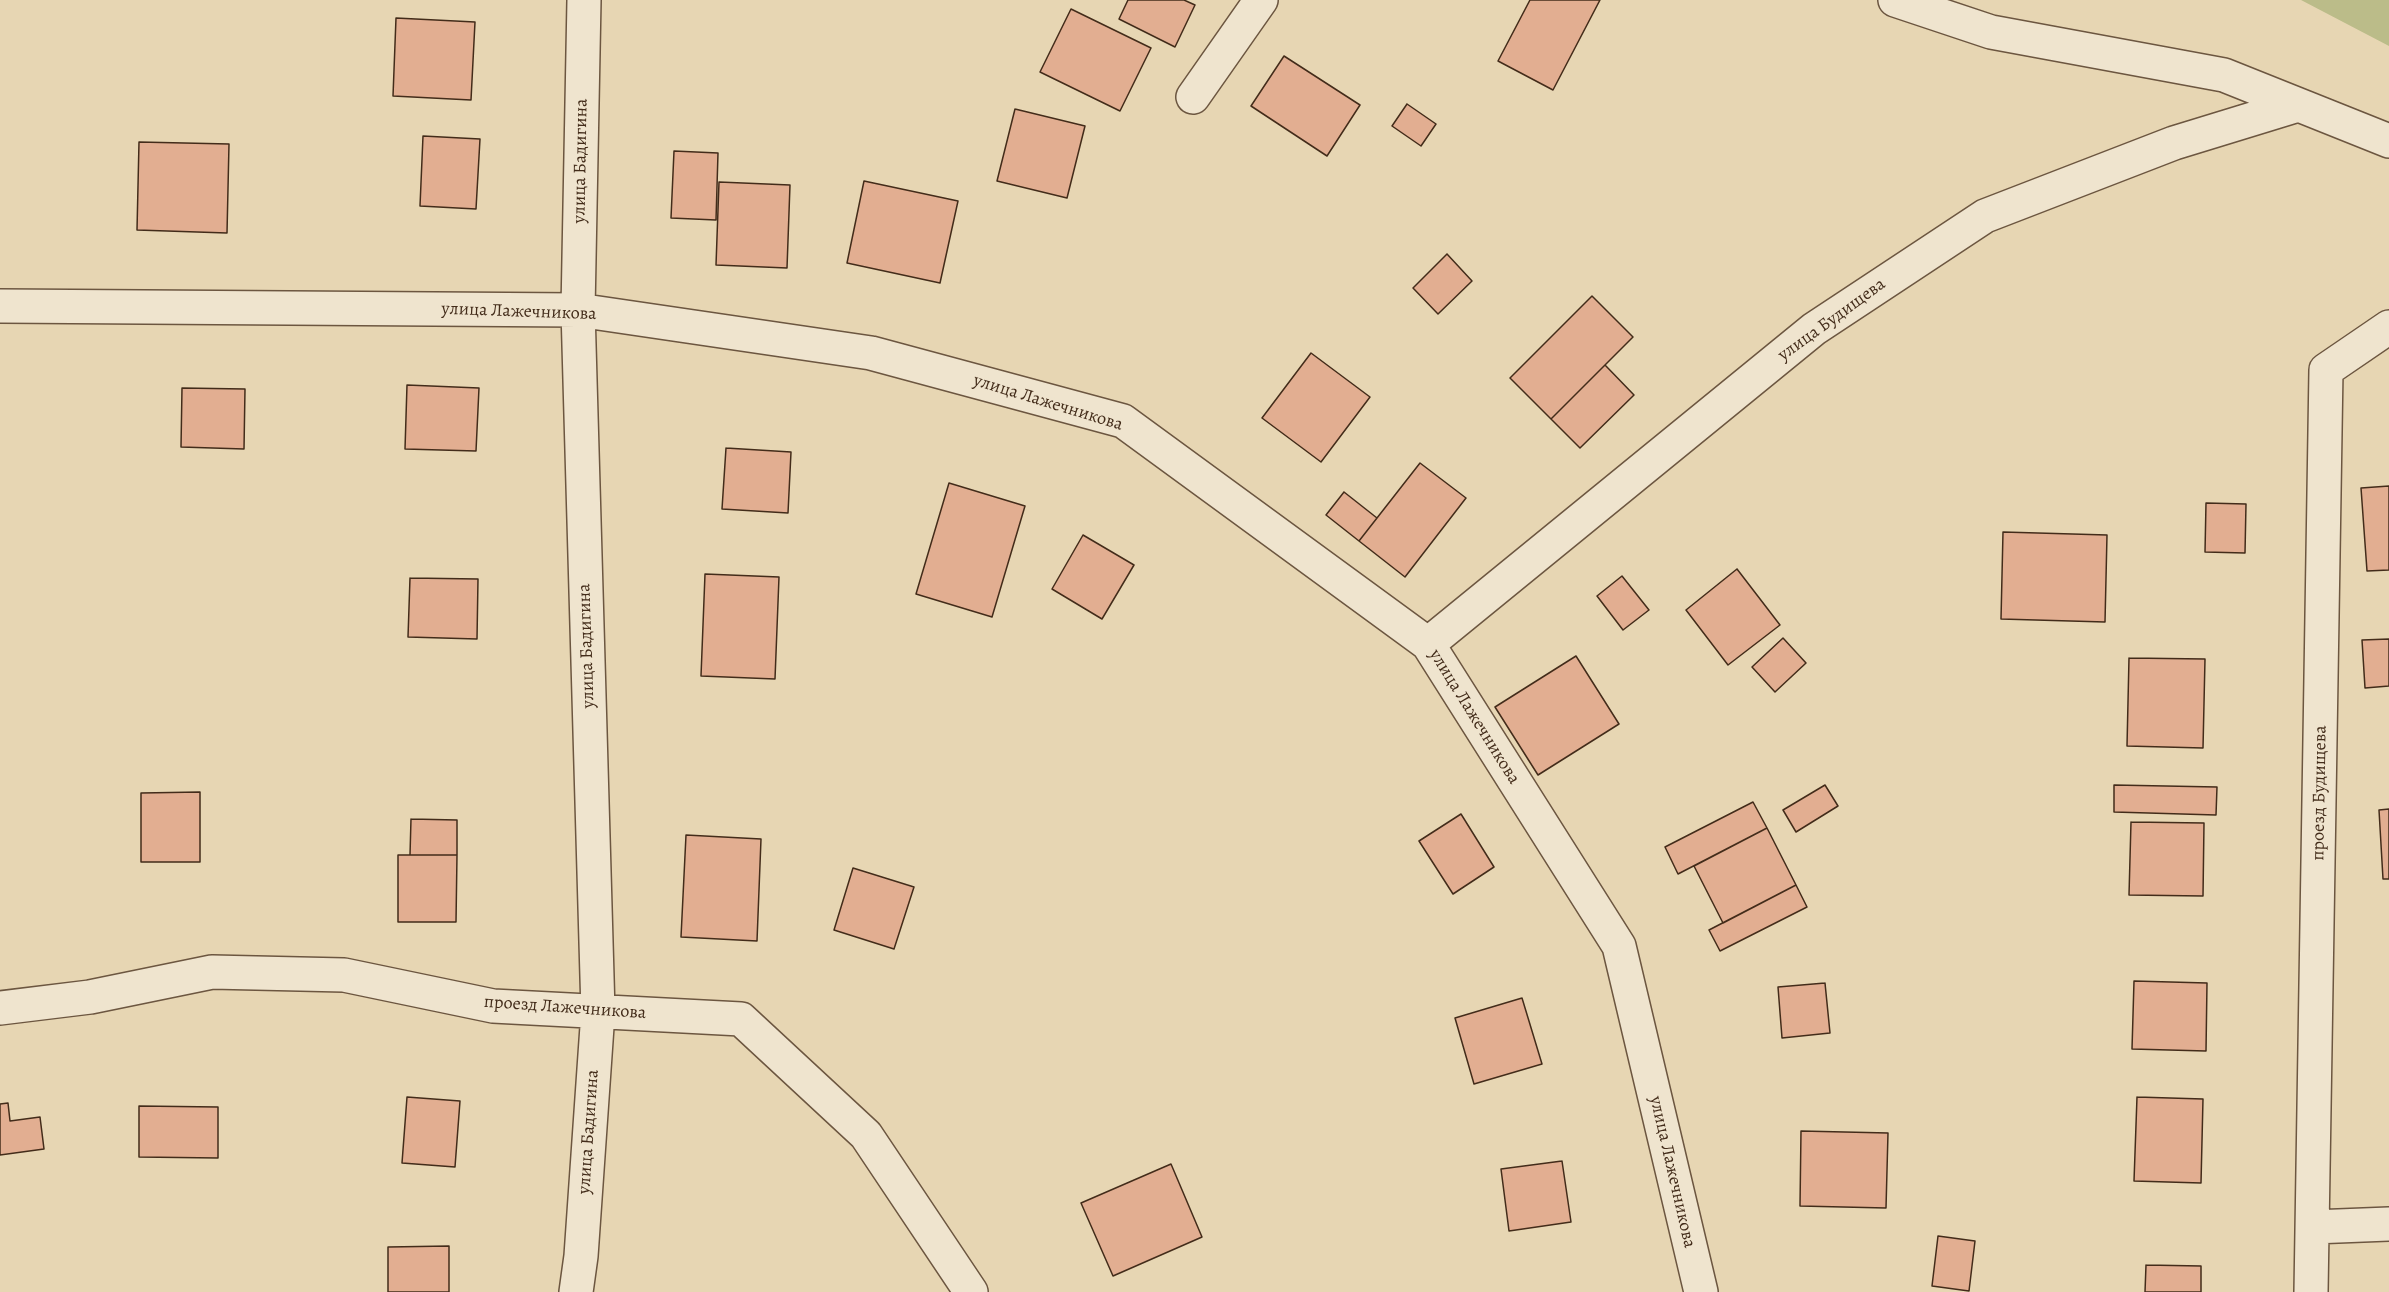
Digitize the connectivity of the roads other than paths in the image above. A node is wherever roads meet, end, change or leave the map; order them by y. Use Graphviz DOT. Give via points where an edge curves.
graph roads {
  1 [pos="584,0"];
  2 [pos="1261,0"];
  3 [pos="1895,0"];
  4 [pos="1193,98"];
  5 [pos="2298,105"];
  6 [pos="2389,141"];
  7 [pos="0,306"];
  8 [pos="578,310"];
  9 [pos="2389,327"];
  10 [pos="1428,644"];
  11 [pos="0,1008"];
  12 [pos="598,1012"];
  13 [pos="2389,1224"];
  14 [pos="2313,1227"];
  15 [pos="576,1292"];
  16 [pos="971,1292"];
  17 [pos="1701,1292"];
  18 [pos="2311,1292"];
  1 -- 8 [label="street, улица Бадигина"];
  2 -- 4 [label="street"];
  3 -- 5 [label="street" via="1991,32 2224,75"];
  5 -- 6 [label="street"];
  5 -- 10 [label="street, улица Будищева" via="2174,143 1985,216 1814,329"];
  7 -- 8 [label="street, улица Лажечникова"];
  8 -- 10 [label="street, улица Лажечникова" via="871,352 1123,422"];
  8 -- 12 [label="street, улица Бадигина"];
  9 -- 14 [label="street, проезд Будищева" via="2326,370"];
  10 -- 17 [label="street, улица Лажечникова" via="1619,946"];
  11 -- 12 [label="street, проезд Лажечникова" via="90,997 212,972 344,975 494,1006"];
  12 -- 15 [label="street, улица Бадигина"];
  12 -- 16 [label="street, проезд Лажечникова" via="741,1019 866,1136"];
  13 -- 14 [label="street"];
  14 -- 18 [label="street, проезд Будищева"];
}
